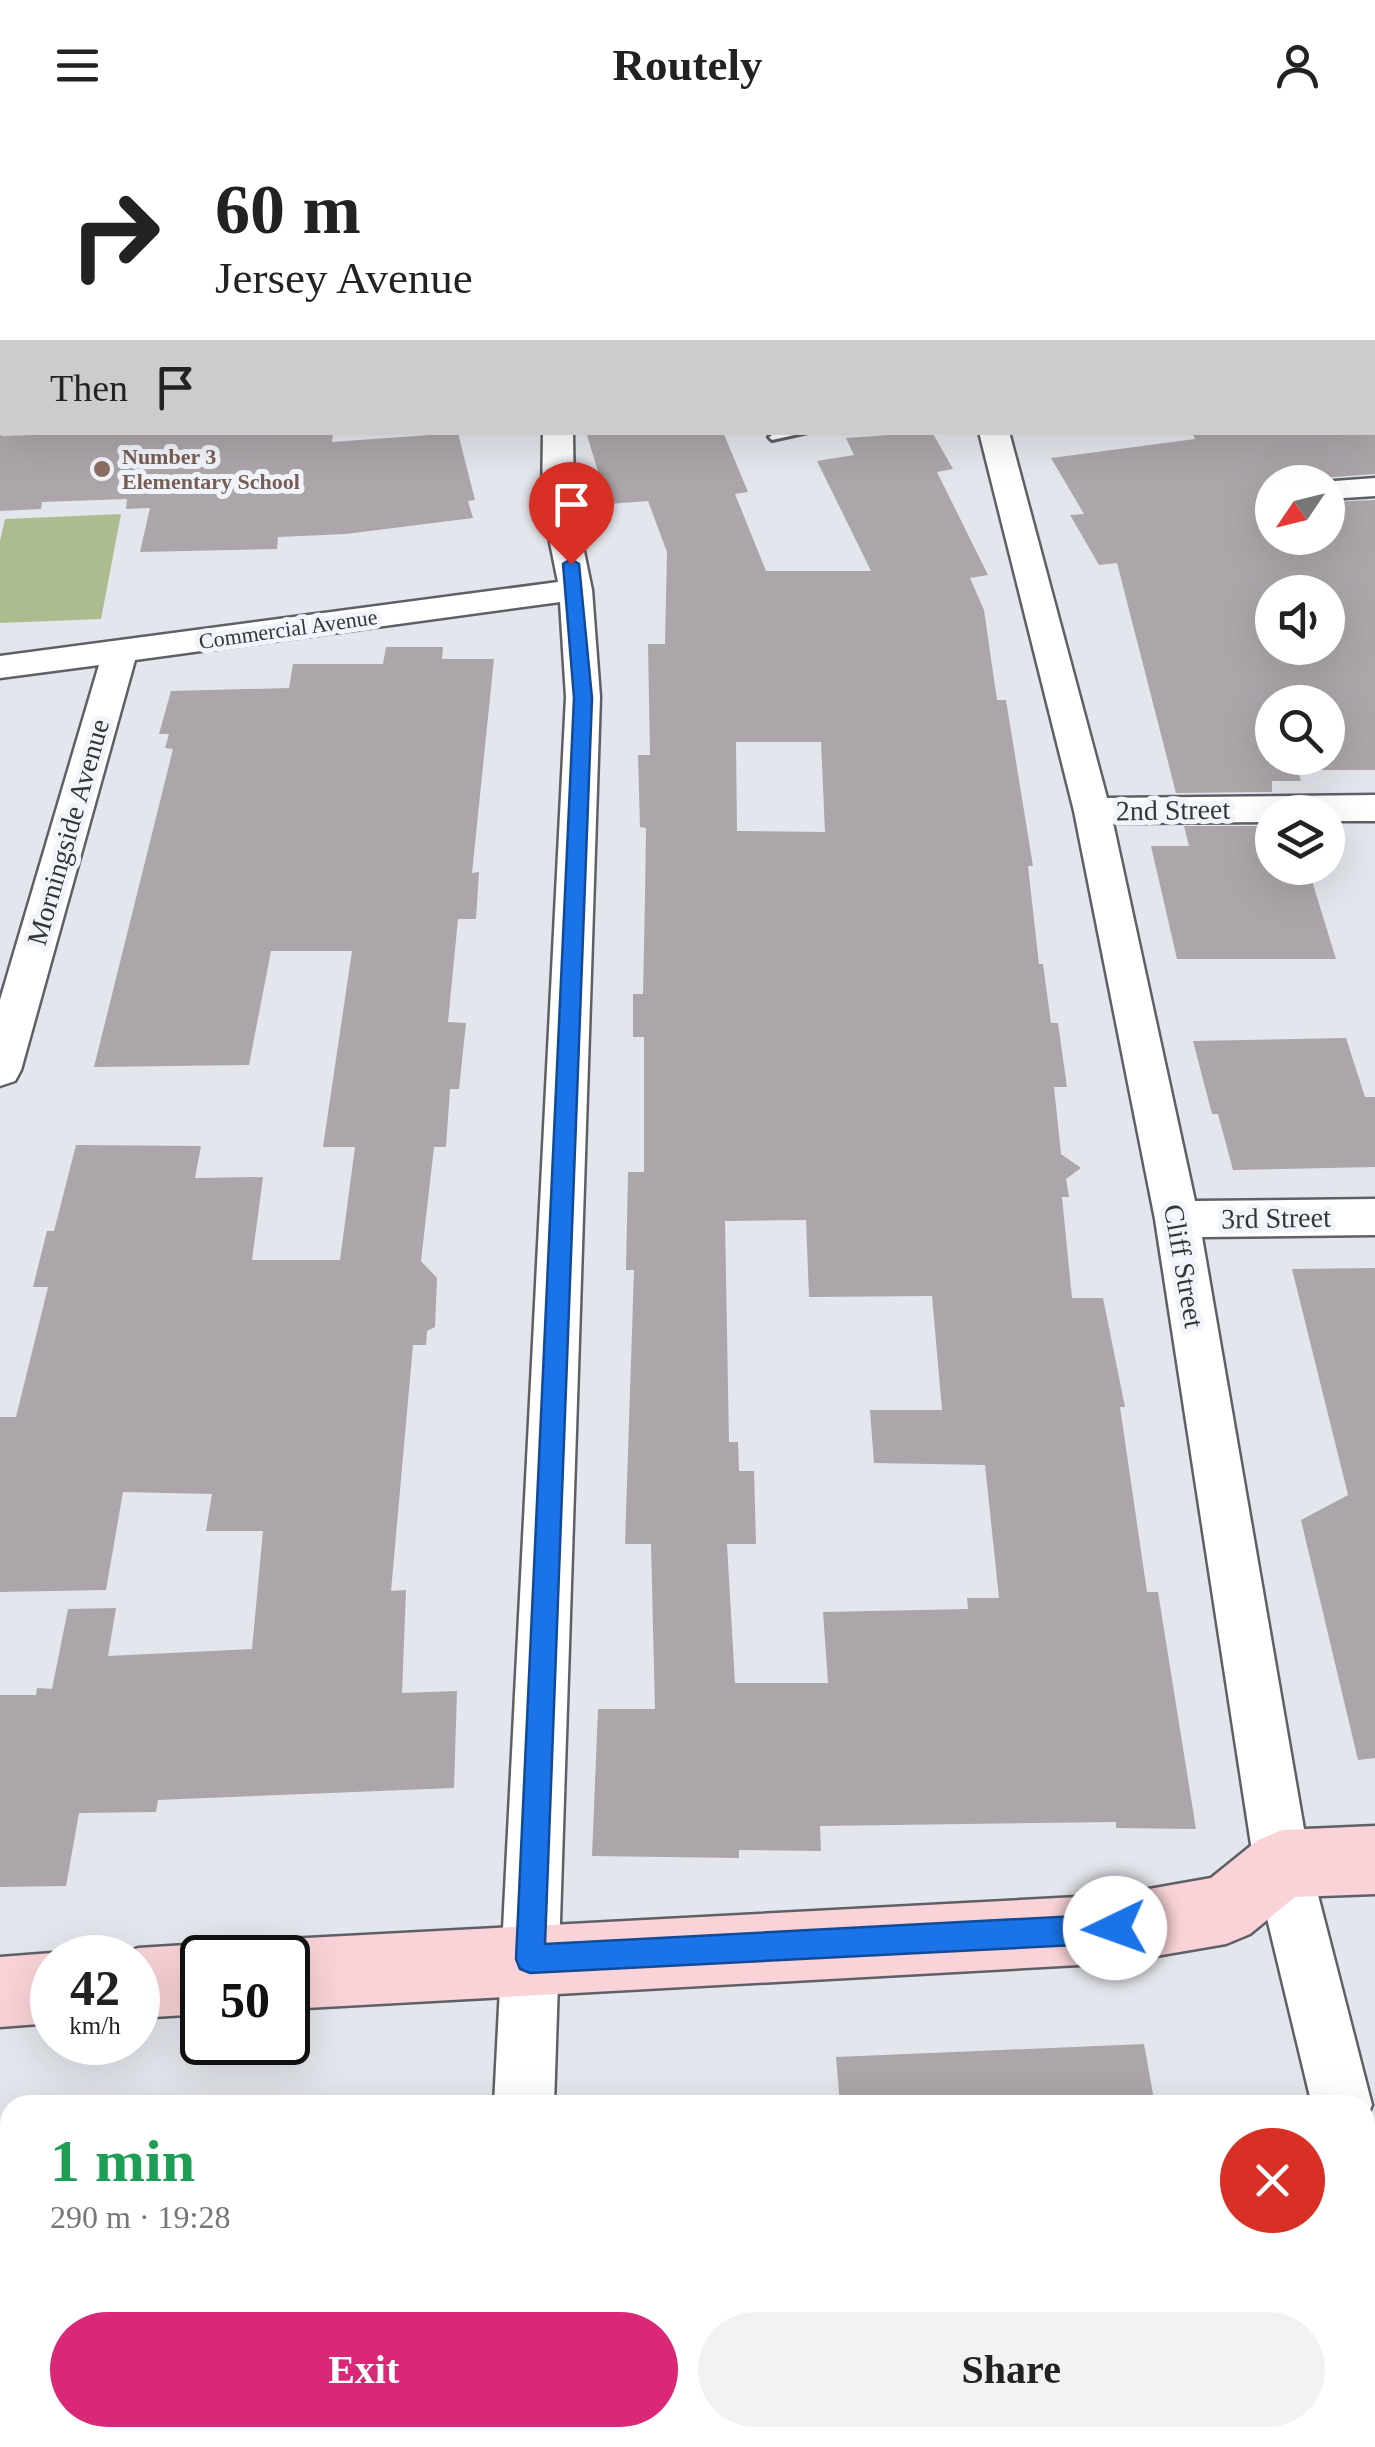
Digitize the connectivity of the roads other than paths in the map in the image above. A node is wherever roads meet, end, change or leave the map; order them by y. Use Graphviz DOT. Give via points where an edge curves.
graph roads {
  1 [pos="558,435"];
  2 [pos="789,435"];
  3 [pos="995,435"];
  4 [pos="777,438"];
  5 [pos="1375,487"];
  6 [pos="1345,489"];
  7 [pos="576,590"];
  8 [pos="120,651"];
  9 [pos="0,666"];
  10 [pos="1375,808"];
  11 [pos="1092,811"];
  12 [pos="0,1070"];
  13 [pos="1375,1217"];
  14 [pos="1178,1219"];
  15 [pos="1375,1860"];
  16 [pos="1282,1864"];
  17 [pos="530,1959"];
  18 [pos="310,1973"];
  19 [pos="30,1990"];
  20 [pos="0,1992"];
  21 [pos="524,2095"];
  22 [pos="1340,2095"];
  1 -- 7 [label="street" via="558,504"];
  2 -- 4 [label="lane"];
  3 -- 11 [label="street, Cliff Street"];
  5 -- 6 [label="street"];
  7 -- 8 [label="street, Commercial Avenue"];
  7 -- 17 [label="street" via="583,698"];
  8 -- 9 [label="street, Commercial Avenue"];
  8 -- 12 [label="street, Morningside Avenue"];
  10 -- 11 [label="street, 2nd Street"];
  11 -- 14 [label="street, Cliff Street"];
  13 -- 14 [label="street, 3rd Street"];
  14 -- 16 [label="street, Cliff Street"];
  15 -- 16 [label="main road"];
  16 -- 17 [label="main road" via="1226,1910 1115,1928"];
  16 -- 22 [label="street, Cliff Street"];
  17 -- 18 [label="main road"];
  17 -- 21 [label="street"];
  19 -- 20 [label="main road"];
}
